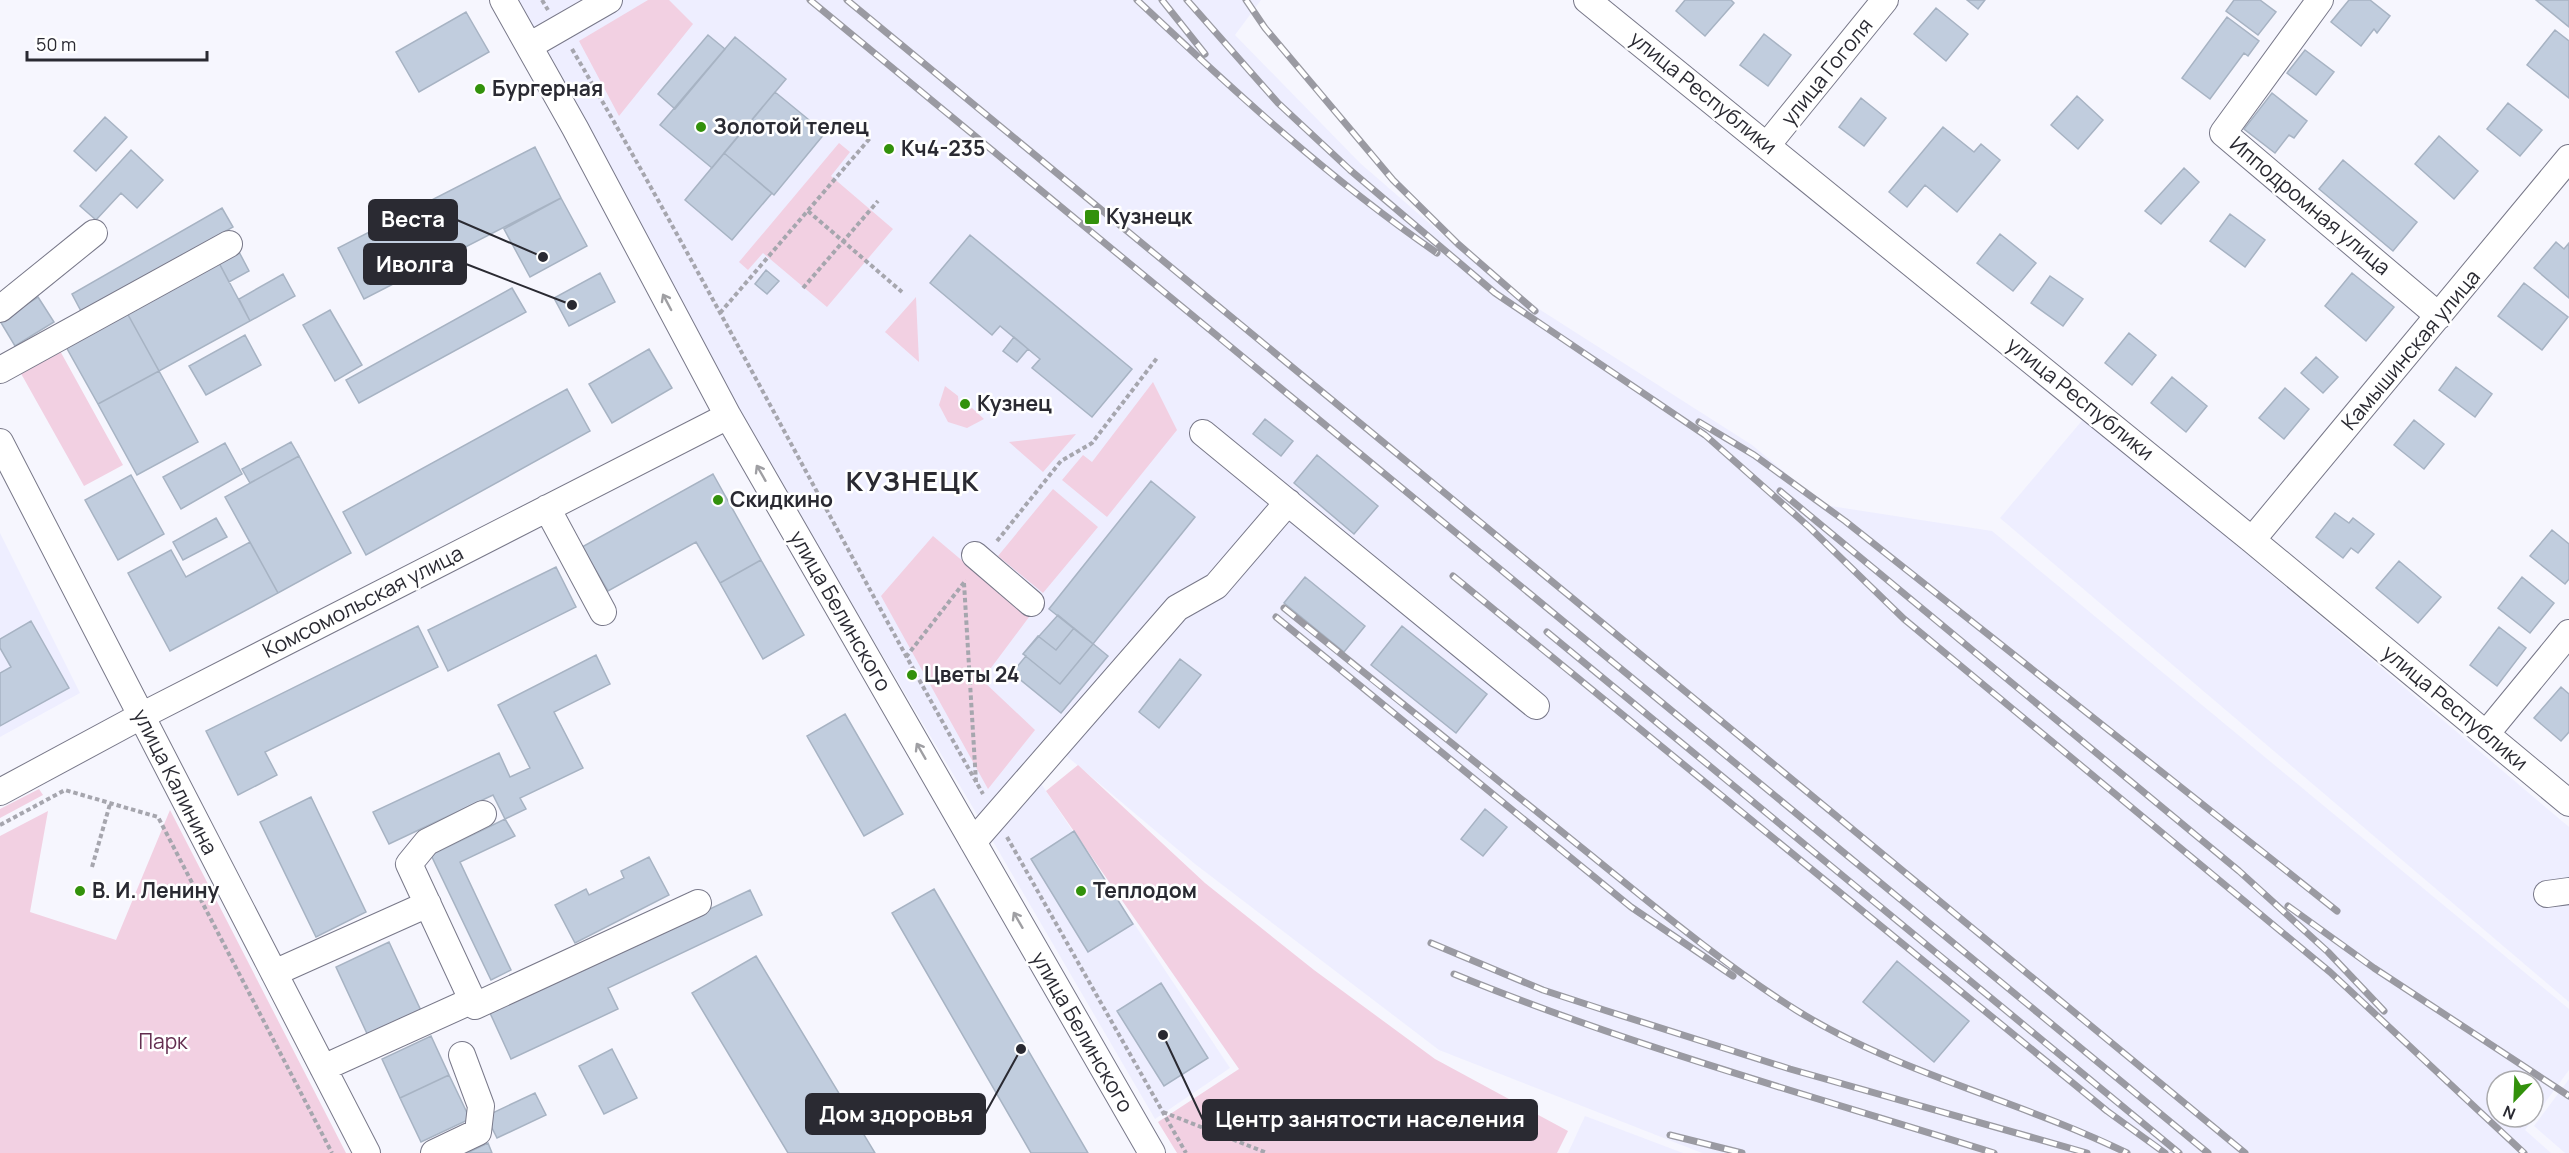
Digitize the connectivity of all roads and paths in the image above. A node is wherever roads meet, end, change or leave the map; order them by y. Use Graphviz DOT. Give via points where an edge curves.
graph roads {
  1 [pos="503,0"];
  2 [pos="542,0"];
  3 [pos="609,0"];
  4 [pos="1587,0"];
  5 [pos="1885,0"];
  6 [pos="2320,0"];
  7 [pos="560,28"];
  8 [pos="529,46"];
  9 [pos="871,137"];
  10 [pos="1768,144"];
  11 [pos="2569,158"];
  12 [pos="878,201"];
  13 [pos="808,211"];
  14 [pos="94,233"];
  15 [pos="843,241"];
  16 [pos="229,244"];
  17 [pos="803,288"];
  18 [pos="902,292"];
  19 [pos="0,309"];
  20 [pos="720,313"];
  21 [pos="2439,316"];
  22 [pos="1157,358"];
  23 [pos="0,370"];
  24 [pos="728,416"];
  25 [pos="1203,433"];
  26 [pos="0,442"];
  27 [pos="1288,502"];
  28 [pos="547,508"];
  29 [pos="2253,540"];
  30 [pos="978,558"];
  31 [pos="964,582"];
  32 [pos="1031,603"];
  33 [pos="603,612"];
  34 [pos="2569,633"];
  35 [pos="906,657"];
  36 [pos="1536,706"];
  37 [pos="141,716"];
  38 [pos="2487,734"];
  39 [pos="976,783"];
  40 [pos="0,792"];
  41 [pos="2569,803"];
  42 [pos="110,804"];
  43 [pos="483,814"];
  44 [pos="996,816"];
  45 [pos="0,825"];
  46 [pos="973,842"];
  47 [pos="92,867"];
  48 [pos="698,903"];
  49 [pos="428,904"];
  50 [pos="274,973"];
  51 [pos="472,1000"];
  52 [pos="462,1055"];
  53 [pos="323,1068"];
  54 [pos="1163,1112"];
  55 [pos="332,1153"];
  56 [pos="367,1153"];
  57 [pos="434,1153"];
  58 [pos="1152,1153"];
  59 [pos="1186,1153"];
  60 [pos="1267,1153"];
  1 -- 8 [label="street, улица Белинского"];
  2 -- 7 [label="path"];
  3 -- 7 [label="street"];
  4 -- 10 [label="street, улица Республики"];
  5 -- 10 [label="street, улица Гоголя"];
  6 -- 21 [label="street, Ипподромная улица" via="2223,133"];
  7 -- 8 [label="street"];
  7 -- 20 [label="path" via="644,171"];
  24 -- 8 [label="street, улица Белинского, one-way"];
  9 -- 13 [label="path"];
  10 -- 29 [label="street, улица Республики"];
  11 -- 21 [label="street, Камышинская улица"];
  12 -- 15 [label="path"];
  13 -- 15 [label="path"];
  13 -- 20 [label="path"];
  14 -- 19 [label="street"];
  15 -- 17 [label="path"];
  15 -- 18 [label="path"];
  16 -- 23 [label="street"];
  20 -- 35 [label="path"];
  21 -- 29 [label="street, Камышинская улица"];
  22 -- 30 [label="path" via="1092,443 1061,461"];
  24 -- 28 [label="street, Комсомольская улица"];
  46 -- 24 [label="street, улица Белинского, one-way"];
  25 -- 27 [label="street"];
  26 -- 37 [label="street, улица Калинина"];
  27 -- 36 [label="street"];
  27 -- 44 [label="street" via="1216,586 1177,608"];
  28 -- 33 [label="street"];
  28 -- 37 [label="street, Комсомольская улица"];
  29 -- 38 [label="street, улица Республики"];
  30 -- 31 [label="path"];
  30 -- 32 [label="street"];
  31 -- 35 [label="path"];
  31 -- 39 [label="path"];
  34 -- 38 [label="street"];
  35 -- 39 [label="path"];
  37 -- 40 [label="street, Комсомольская улица"];
  37 -- 50 [label="street, улица Калинина"];
  38 -- 41 [label="street, улица Республики"];
  39 -- 44 [label="path"];
  42 -- 45 [label="path" via="65,790"];
  42 -- 47 [label="path"];
  42 -- 55 [label="path" via="158,818"];
  43 -- 49 [label="street" via="427,842 409,864"];
  44 -- 46 [label="street"];
  44 -- 54 [label="path"];
  58 -- 46 [label="street, улица Белинского, one-way"];
  48 -- 51 [label="street" via="475,1006"];
  49 -- 50 [label="street"];
  49 -- 51 [label="street"];
  50 -- 53 [label="street, улица Калинина"];
  51 -- 53 [label="street"];
  52 -- 57 [label="street" via="481,1106 478,1132"];
  53 -- 56 [label="street, улица Калинина"];
  54 -- 59 [label="path"];
  54 -- 60 [label="path"];
}
